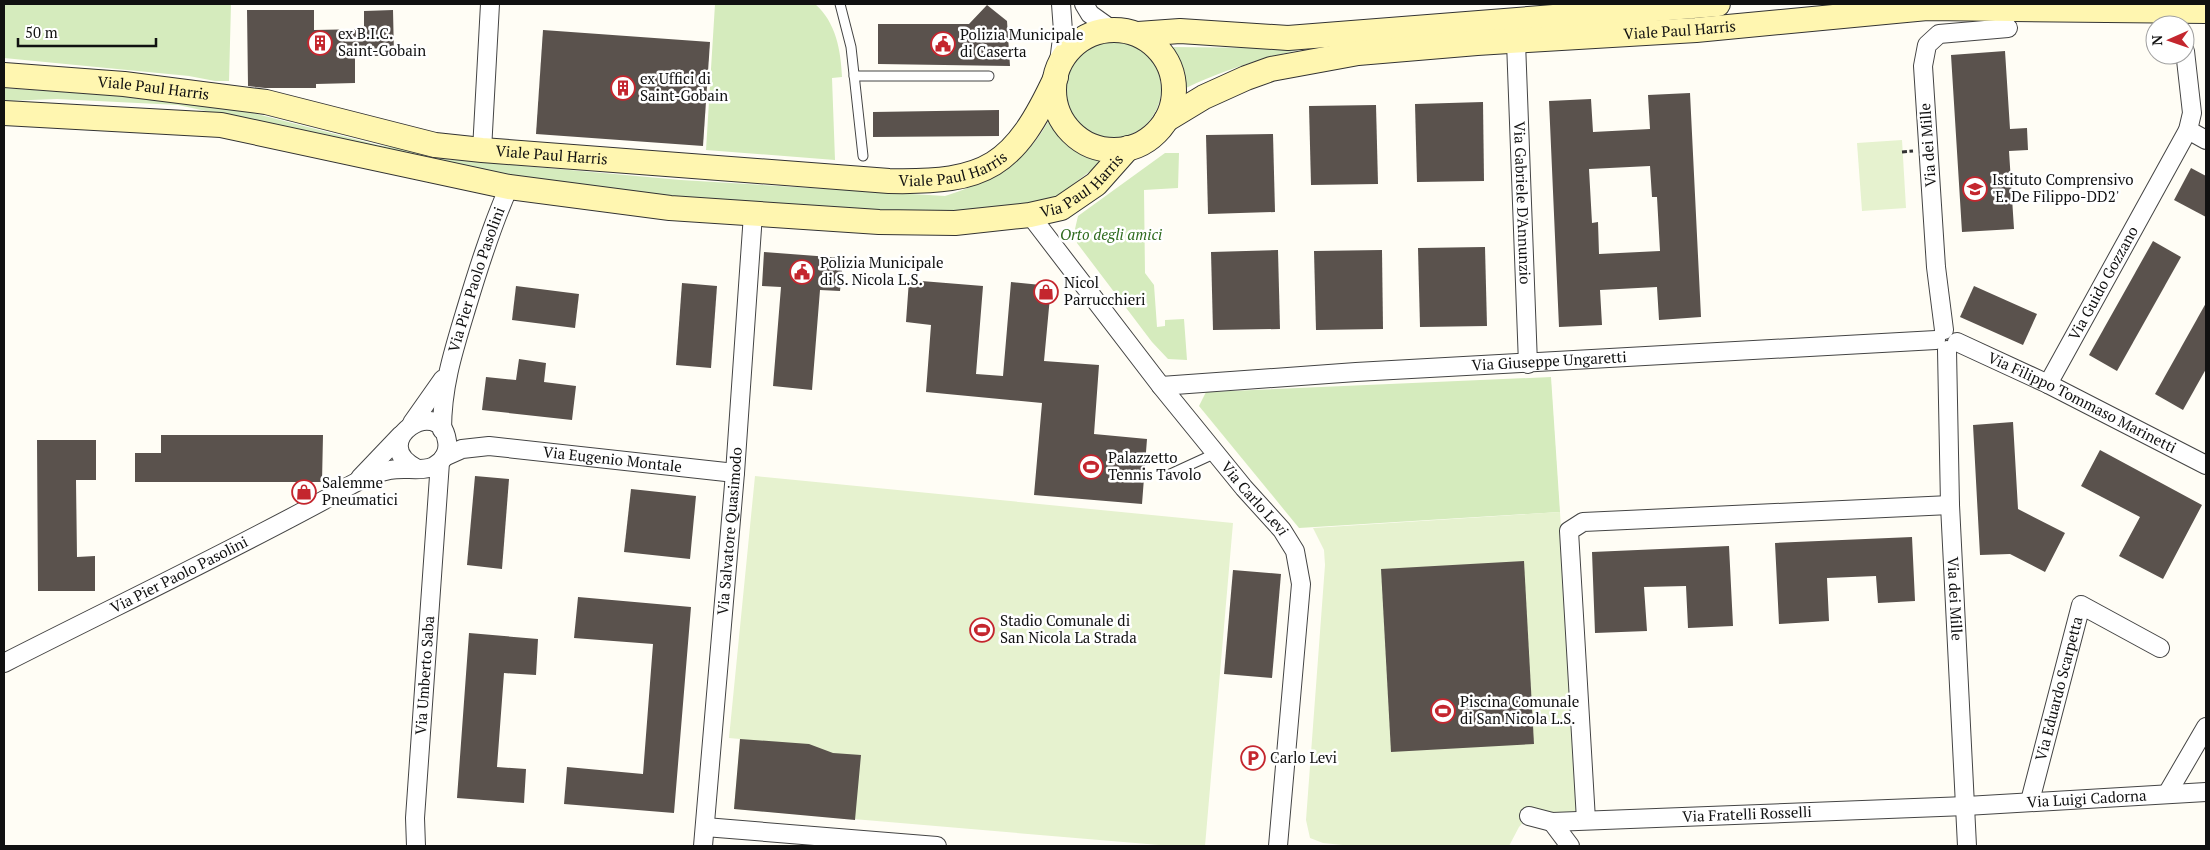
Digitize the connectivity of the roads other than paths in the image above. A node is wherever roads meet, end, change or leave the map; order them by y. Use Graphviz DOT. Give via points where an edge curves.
graph roads {
  1 [pos="490,4"];
  2 [pos="840,4"];
  3 [pos="1061,4"];
  4 [pos="1084,4"];
  5 [pos="1718,4"];
  6 [pos="2206,11"];
  7 [pos="2192,15"];
  8 [pos="2145,17"];
  9 [pos="2008,28"];
  10 [pos="1111,30"];
  11 [pos="1138,34"];
  12 [pos="1516,42"];
  13 [pos="2187,65"];
  14 [pos="1057,73"];
  15 [pos="4,76"];
  16 [pos="854,76"];
  17 [pos="989,76"];
  18 [pos="4,113"];
  19 [pos="1166,120"];
  20 [pos="2188,130"];
  21 [pos="2206,140"];
  22 [pos="1128,148"];
  23 [pos="482,150"];
  24 [pos="862,156"];
  25 [pos="509,187"];
  26 [pos="753,214"];
  27 [pos="1030,215"];
  28 [pos="1946,340"];
  29 [pos="1528,364"];
  30 [pos="446,375"];
  31 [pos="2048,384"];
  32 [pos="1161,386"];
  33 [pos="407,429"];
  34 [pos="444,432"];
  35 [pos="489,446"];
  36 [pos="1216,453"];
  37 [pos="442,460"];
  38 [pos="2206,465"];
  39 [pos="419,468"];
  40 [pos="735,473"];
  41 [pos="1168,475"];
  42 [pos="354,483"];
  43 [pos="436,504"];
  44 [pos="1950,505"];
  45 [pos="2160,648"];
  46 [pos="4,663"];
  47 [pos="2206,727"];
  48 [pos="2206,792"];
  49 [pos="2167,794"];
  50 [pos="2030,801"];
  51 [pos="1966,806"];
  52 [pos="1529,816"];
  53 [pos="1586,820"];
  54 [pos="1552,822"];
  55 [pos="705,827"];
  56 [pos="416,846"];
  57 [pos="703,846"];
  58 [pos="937,846"];
  59 [pos="1278,846"];
  60 [pos="1570,846"];
  61 [pos="1968,846"];
  1 -- 23 [label="street"];
  2 -- 16 [label="lane" via="851,47"];
  3 -- 14 [label="street" via="1063,31"];
  4 -- 10 [label="street" via="1090,14"];
  5 -- 11 [label="street, Viale Paul Harris" via="1288,38 1180,31"];
  6 -- 7 [label="street, Viale Paul Harris"];
  8 -- 12 [label="street, Viale Paul Harris" via="1927,8 1696,30"];
  9 -- 28 [label="street, Via dei Mille" via="1939,34 1928,46 1923,66 1936,267"];
  10 -- 11 [label="street, Viale Paul Harris"];
  10 -- 14 [label="street, Viale Paul Harris" via="1097,32 1073,46"];
  11 -- 19 [label="street, Viale Paul Harris" via="1155,46 1174,80 1173,101"];
  12 -- 19 [label="street, Viale Paul Harris" via="1358,53 1271,69 1204,96"];
  12 -- 29 [label="street, Via Gabriele D'Annunzio"];
  13 -- 20 [label="street" via="2192,113"];
  14 -- 22 [label="street, Viale Paul Harris" via="1054,94 1066,126 1094,146 1111,150"];
  14 -- 23 [label="street, Viale Paul Harris" via="1038,115 1013,149 989,167 932,182"];
  15 -- 23 [label="street, Viale Paul Harris" via="124,84 266,102 435,144"];
  16 -- 17 [label="lane"];
  16 -- 24 [label="lane"];
  18 -- 25 [label="street, Viale Paul Harris" via="221,125"];
  19 -- 22 [label="street, Viale Paul Harris" via="1143,143"];
  20 -- 21 [label="street"];
  20 -- 31 [label="street, Via Guido Gozzano"];
  22 -- 27 [label="street, Via Paul Harris" via="1096,184 1061,208"];
  25 -- 26 [label="street, Viale Paul Harris" via="670,208"];
  25 -- 30 [label="street, Via Pier Paolo Pasolini" via="476,277"];
  26 -- 27 [label="street, Viale Paul Harris" via="955,223"];
  26 -- 40 [label="street, Via Salvatore Quasimodo"];
  27 -- 32 [label="street, Via Carlo Levi"];
  28 -- 29 [label="street, Via Giuseppe Ungaretti"];
  28 -- 31 [label="street, Via Filippo Tommaso Marinetti"];
  28 -- 44 [label="street, Via dei Mille"];
  29 -- 32 [label="street, Via Giuseppe Ungaretti"];
  30 -- 33 [label="street, Via Pier Paolo Pasolini"];
  30 -- 34 [label="street, Via Pier Paolo Pasolini" via="442,405"];
  31 -- 38 [label="street, Via Filippo Tommaso Marinetti"];
  32 -- 36 [label="street, Via Carlo Levi"];
  33 -- 34 [label="street" via="427,421"];
  33 -- 39 [label="street" via="400,451 403,458"];
  33 -- 42 [label="street, Via Pier Paolo Pasolini"];
  34 -- 35 [label="street, Via Eugenio Montale"];
  34 -- 37 [label="street" via="447,450"];
  35 -- 37 [label="street, Via Eugenio Montale" via="462,449"];
  35 -- 40 [label="street, Via Eugenio Montale"];
  36 -- 41 [label="lane"];
  36 -- 59 [label="street, Via Carlo Levi" via="1282,530 1295,551 1301,584"];
  37 -- 39 [label="street" via="432,468"];
  37 -- 43 [label="street, Via Umberto Saba"];
  39 -- 42 [label="street, Via Pier Paolo Pasolini" via="388,470"];
  39 -- 43 [label="street, Via Umberto Saba" via="434,490"];
  40 -- 55 [label="street, Via Salvatore Quasimodo"];
  42 -- 46 [label="street, Via Pier Paolo Pasolini"];
  43 -- 56 [label="street, Via Umberto Saba" via="415,818"];
  44 -- 51 [label="street, Via dei Mille"];
  44 -- 53 [label="street" via="1583,522 1569,531"];
  45 -- 50 [label="street, Via Eduardo Scarpetta" via="2081,605"];
  47 -- 49 [label="street"];
  48 -- 49 [label="street, Via Luigi Cadorna"];
  49 -- 50 [label="street, Via Luigi Cadorna"];
  50 -- 51 [label="street, Via Luigi Cadorna"];
  51 -- 53 [label="street, Via Fratelli Rosselli"];
  51 -- 61 [label="street, Via dei Mille"];
  52 -- 54 [label="street, Via Fratelli Rosselli"];
  53 -- 54 [label="street, Via Fratelli Rosselli"];
  54 -- 60 [label="street"];
  55 -- 57 [label="street, Via Salvatore Quasimodo"];
  55 -- 58 [label="street"];
}
